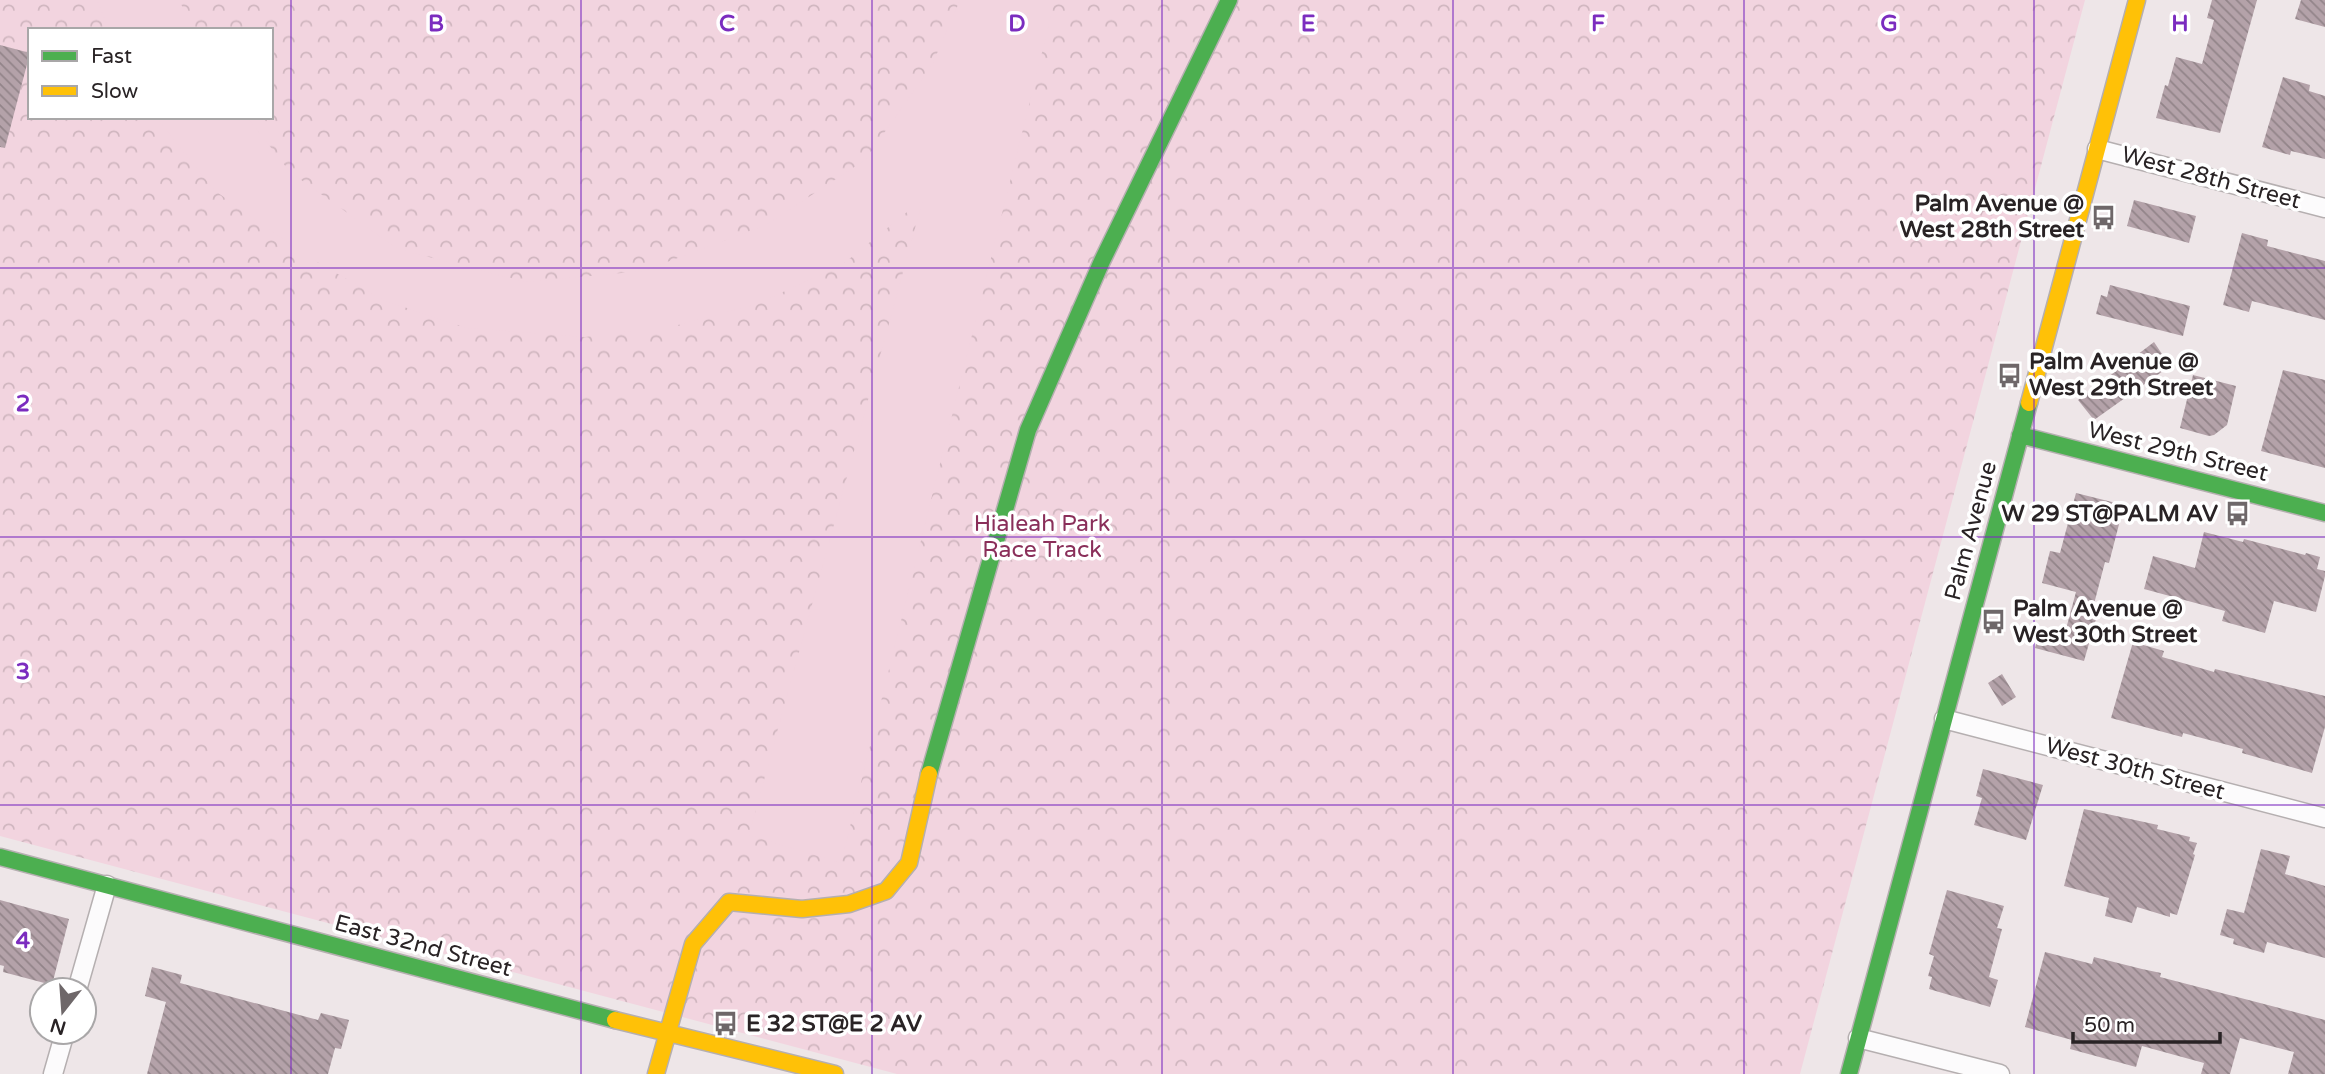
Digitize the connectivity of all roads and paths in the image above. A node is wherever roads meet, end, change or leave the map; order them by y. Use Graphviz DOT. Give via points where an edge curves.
graph roads {
  1 [pos="1229,0"];
  2 [pos="2137,0"];
  3 [pos="2097,149"];
  4 [pos="2325,208"];
  5 [pos="2020,435"];
  6 [pos="2325,513"];
  7 [pos="1944,719"];
  8 [pos="2325,818"];
  9 [pos="0,857"];
  10 [pos="107,885"];
  11 [pos="81,976"];
  12 [pos="667,1034"];
  13 [pos="1858,1038"];
  14 [pos="61,1046"];
  15 [pos="53,1074"];
  16 [pos="656,1074"];
  17 [pos="835,1074"];
  18 [pos="1849,1074"];
  19 [pos="2000,1074"];
  1 -- 12 [label="street" via="1102,261 1028,430 936,749 909,863 886,891 849,904 802,909 729,902 693,944"];
  2 -- 3 [label="street, Palm Avenue"];
  3 -- 4 [label="street, West 28th Street"];
  3 -- 5 [label="street, Palm Avenue"];
  5 -- 6 [label="street, West 29th Street"];
  5 -- 7 [label="street, Palm Avenue"];
  7 -- 8 [label="street, West 30th Street"];
  7 -- 13 [label="street, Palm Avenue"];
  9 -- 10 [label="street, East 32nd Street"];
  10 -- 11 [label="street"];
  10 -- 12 [label="street, East 32nd Street"];
  12 -- 16 [label="street"];
  12 -- 17 [label="street, East 32nd Street"];
  13 -- 18 [label="street, Palm Avenue"];
  13 -- 19 [label="street"];
  14 -- 15 [label="street"];
}
